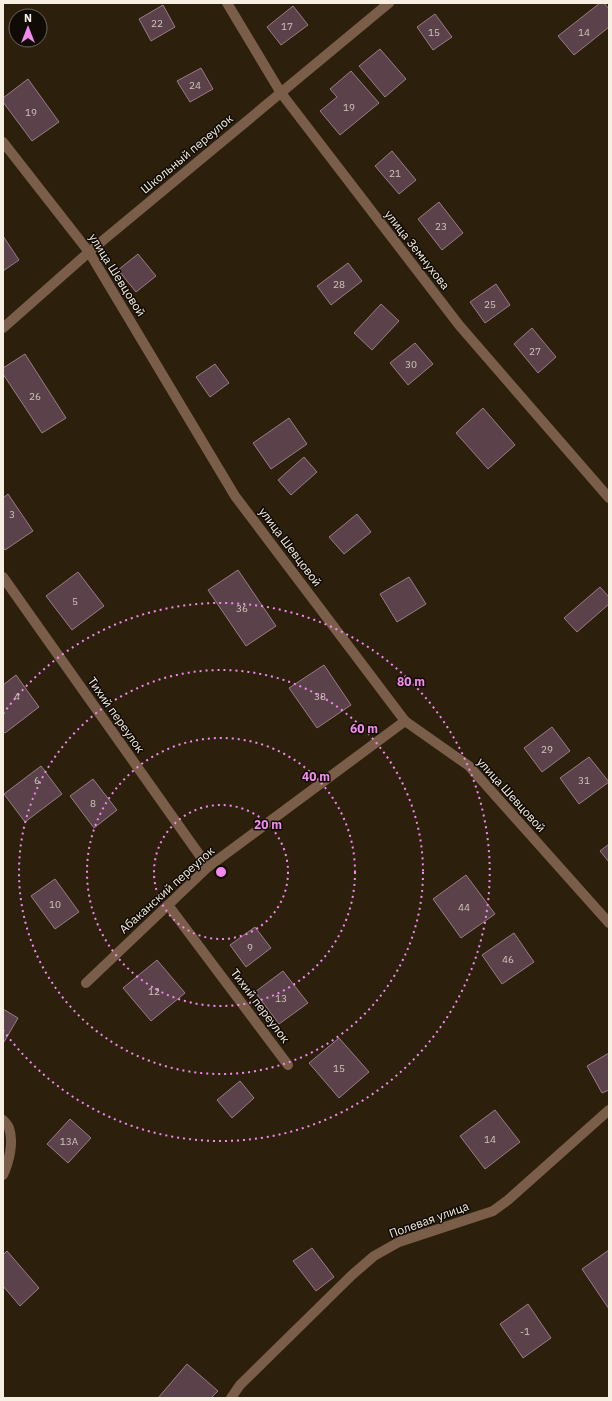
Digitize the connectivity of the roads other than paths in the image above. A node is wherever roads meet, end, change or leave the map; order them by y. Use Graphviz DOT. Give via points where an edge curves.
graph roads {
  1 [pos="226,3"];
  2 [pos="389,3"];
  3 [pos="280,93"];
  4 [pos="3,142"];
  5 [pos="89,252"];
  6 [pos="3,328"];
  7 [pos="609,498"];
  8 [pos="3,577"];
  9 [pos="405,721"];
  10 [pos="208,867"];
  11 [pos="168,905"];
  12 [pos="609,923"];
  13 [pos="86,983"];
  14 [pos="288,1065"];
  15 [pos="609,1110"];
  16 [pos="3,1120"];
  17 [pos="3,1175"];
  18 [pos="231,1398"];
  1 -- 3 [label="street, улица Земнухова"];
  2 -- 3 [label="street, Школьный переулок"];
  3 -- 5 [label="street, Школьный переулок"];
  3 -- 7 [label="street, улица Земнухова" via="459,325"];
  4 -- 5 [label="street, улица Шевцовой"];
  5 -- 6 [label="street, Школьный переулок"];
  5 -- 9 [label="street, улица Шевцовой" via="235,496"];
  8 -- 10 [label="street, Тихий переулок"];
  9 -- 10 [label="street, Абаканский переулок"];
  9 -- 12 [label="street, улица Шевцовой" via="469,766"];
  10 -- 11 [label="street, Абаканский переулок"];
  11 -- 13 [label="street, Абаканский переулок"];
  11 -- 14 [label="street, Тихий переулок"];
  15 -- 18 [label="street, Полевая улица" via="493,1211 399,1242 374,1256 240,1385"];
  16 -- 17 [label="street" via="9,1127 11,1147"];
}
